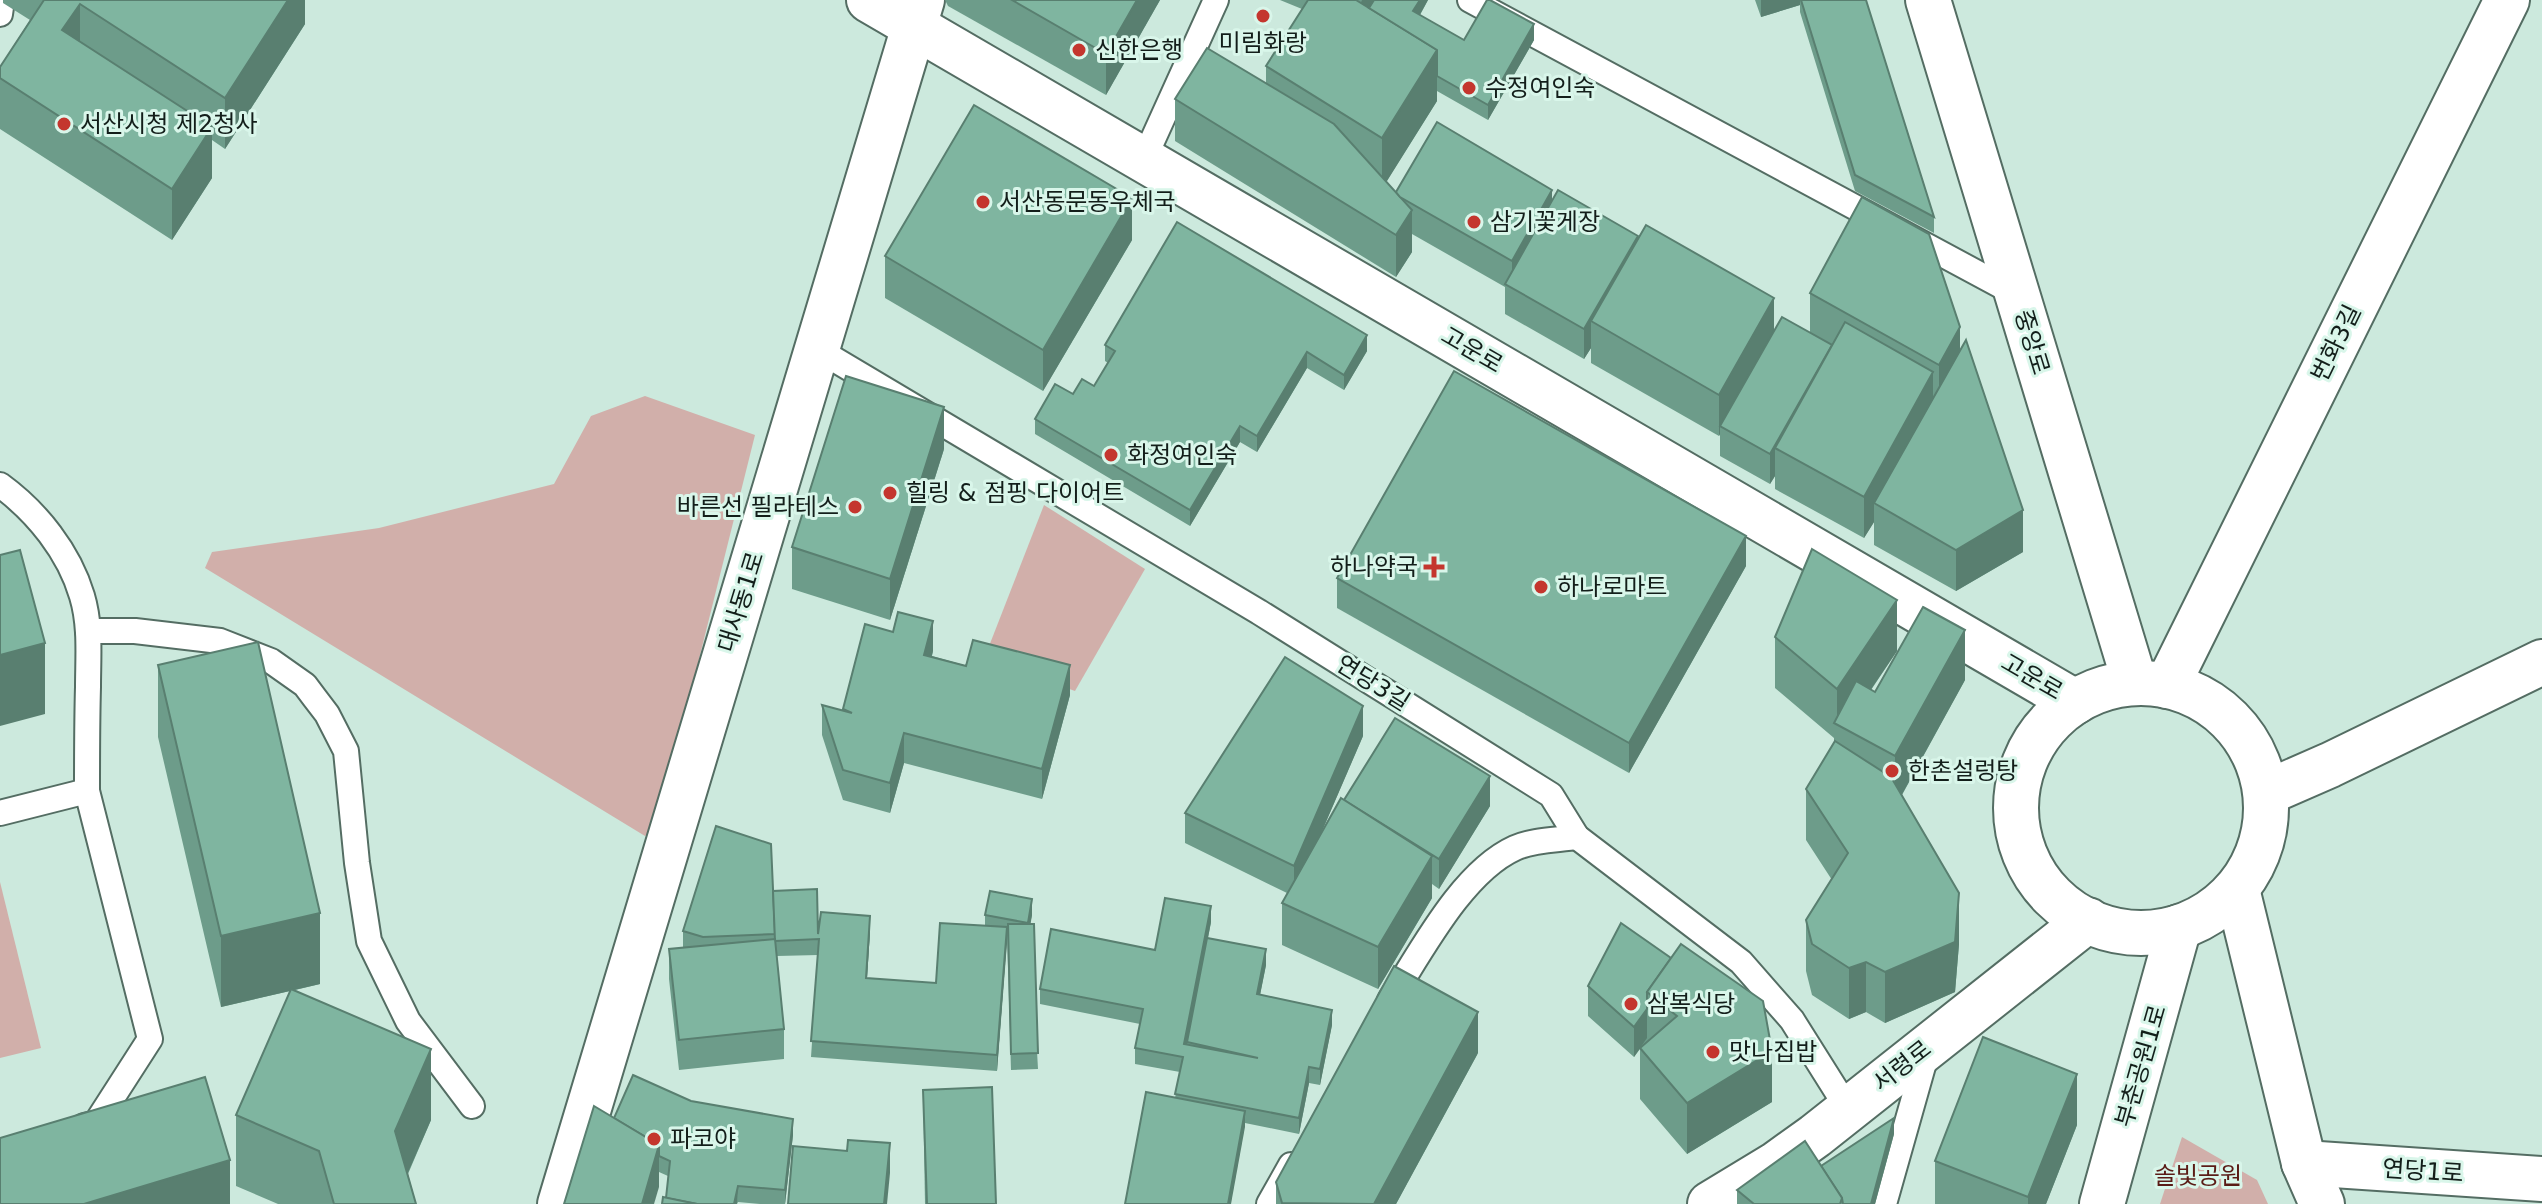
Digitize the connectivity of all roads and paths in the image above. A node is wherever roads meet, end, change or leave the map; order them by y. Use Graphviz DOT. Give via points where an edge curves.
graph roads {
  1 [pos="2,0"];
  2 [pos="869,0"];
  3 [pos="1216,0"];
  4 [pos="1470,0"];
  5 [pos="1928,0"];
  6 [pos="2507,0"];
  7 [pos="918,13"];
  8 [pos="0,14"];
  9 [pos="1144,159"];
  10 [pos="2018,295"];
  11 [pos="817,349"];
  12 [pos="0,485"];
  13 [pos="88,631"];
  14 [pos="2542,662"];
  15 [pos="2151,685"];
  16 [pos="2075,702"];
  17 [pos="87,791"];
  18 [pos="2266,793"];
  19 [pos="0,813"];
  20 [pos="1577,837"];
  21 [pos="2237,889"];
  22 [pos="2088,920"];
  23 [pos="2179,927"];
  24 [pos="1378,1018"];
  25 [pos="1929,1045"];
  26 [pos="472,1106"];
  27 [pos="1848,1109"];
  28 [pos="55,1132"];
  29 [pos="1299,1151"];
  30 [pos="2304,1163"];
  31 [pos="2542,1179"];
  32 [pos="560,1204"];
  33 [pos="1269,1204"];
  34 [pos="1710,1204"];
  35 [pos="1884,1204"];
  36 [pos="2102,1204"];
  37 [pos="2322,1204"];
  1 -- 8 [label="lane"];
  2 -- 7 [label="street, 고운로"];
  3 -- 9 [label="lane"];
  4 -- 10 [label="lane"];
  5 -- 10 [label="street, 중앙로"];
  6 -- 15 [label="street, 번화3길"];
  7 -- 9 [label="street, 고운로"];
  7 -- 11 [label="street, 대사동1로"];
  9 -- 16 [label="street, 고운로"];
  10 -- 15 [label="street, 중앙로"];
  11 -- 20 [label="lane, 연당3길" via="1259,612 1551,795"];
  11 -- 32 [label="street, 대사동1로"];
  12 -- 13 [label="lane" via="52,536 82,595"];
  13 -- 17 [label="lane"];
  13 -- 26 [label="lane" via="220,641 271,661 305,685 346,751 369,941 408,1021"];
  14 -- 18 [label="street"];
  15 -- 16 [label="street, 고운로" via="2104,689"];
  15 -- 18 [label="street, 고운로" via="2203,700 2234,724 2255,756"];
  16 -- 22 [label="street, 고운로" via="2041,733 2024,764 2017,821 2036,876 2059,902"];
  17 -- 19 [label="lane"];
  17 -- 28 [label="lane" via="150,1039 96,1123"];
  18 -- 21 [label="street, 고운로" via="2261,844"];
  20 -- 24 [label="lane" via="1516,847 1475,877"];
  20 -- 27 [label="lane, 연당3길" via="1741,962 1792,1020"];
  21 -- 23 [label="street, 고운로" via="2212,912"];
  21 -- 30 [label="street"];
  22 -- 23 [label="street, 고운로" via="2133,933"];
  22 -- 25 [label="street, 서령로"];
  23 -- 36 [label="street, 부춘공원1로"];
  25 -- 27 [label="street, 서령로"];
  25 -- 35 [label="lane"];
  27 -- 34 [label="street, 서령로" via="1776,1164"];
  29 -- 33 [label="lane"];
  30 -- 31 [label="street, 연당1로"];
  30 -- 37 [label="street"];
}
